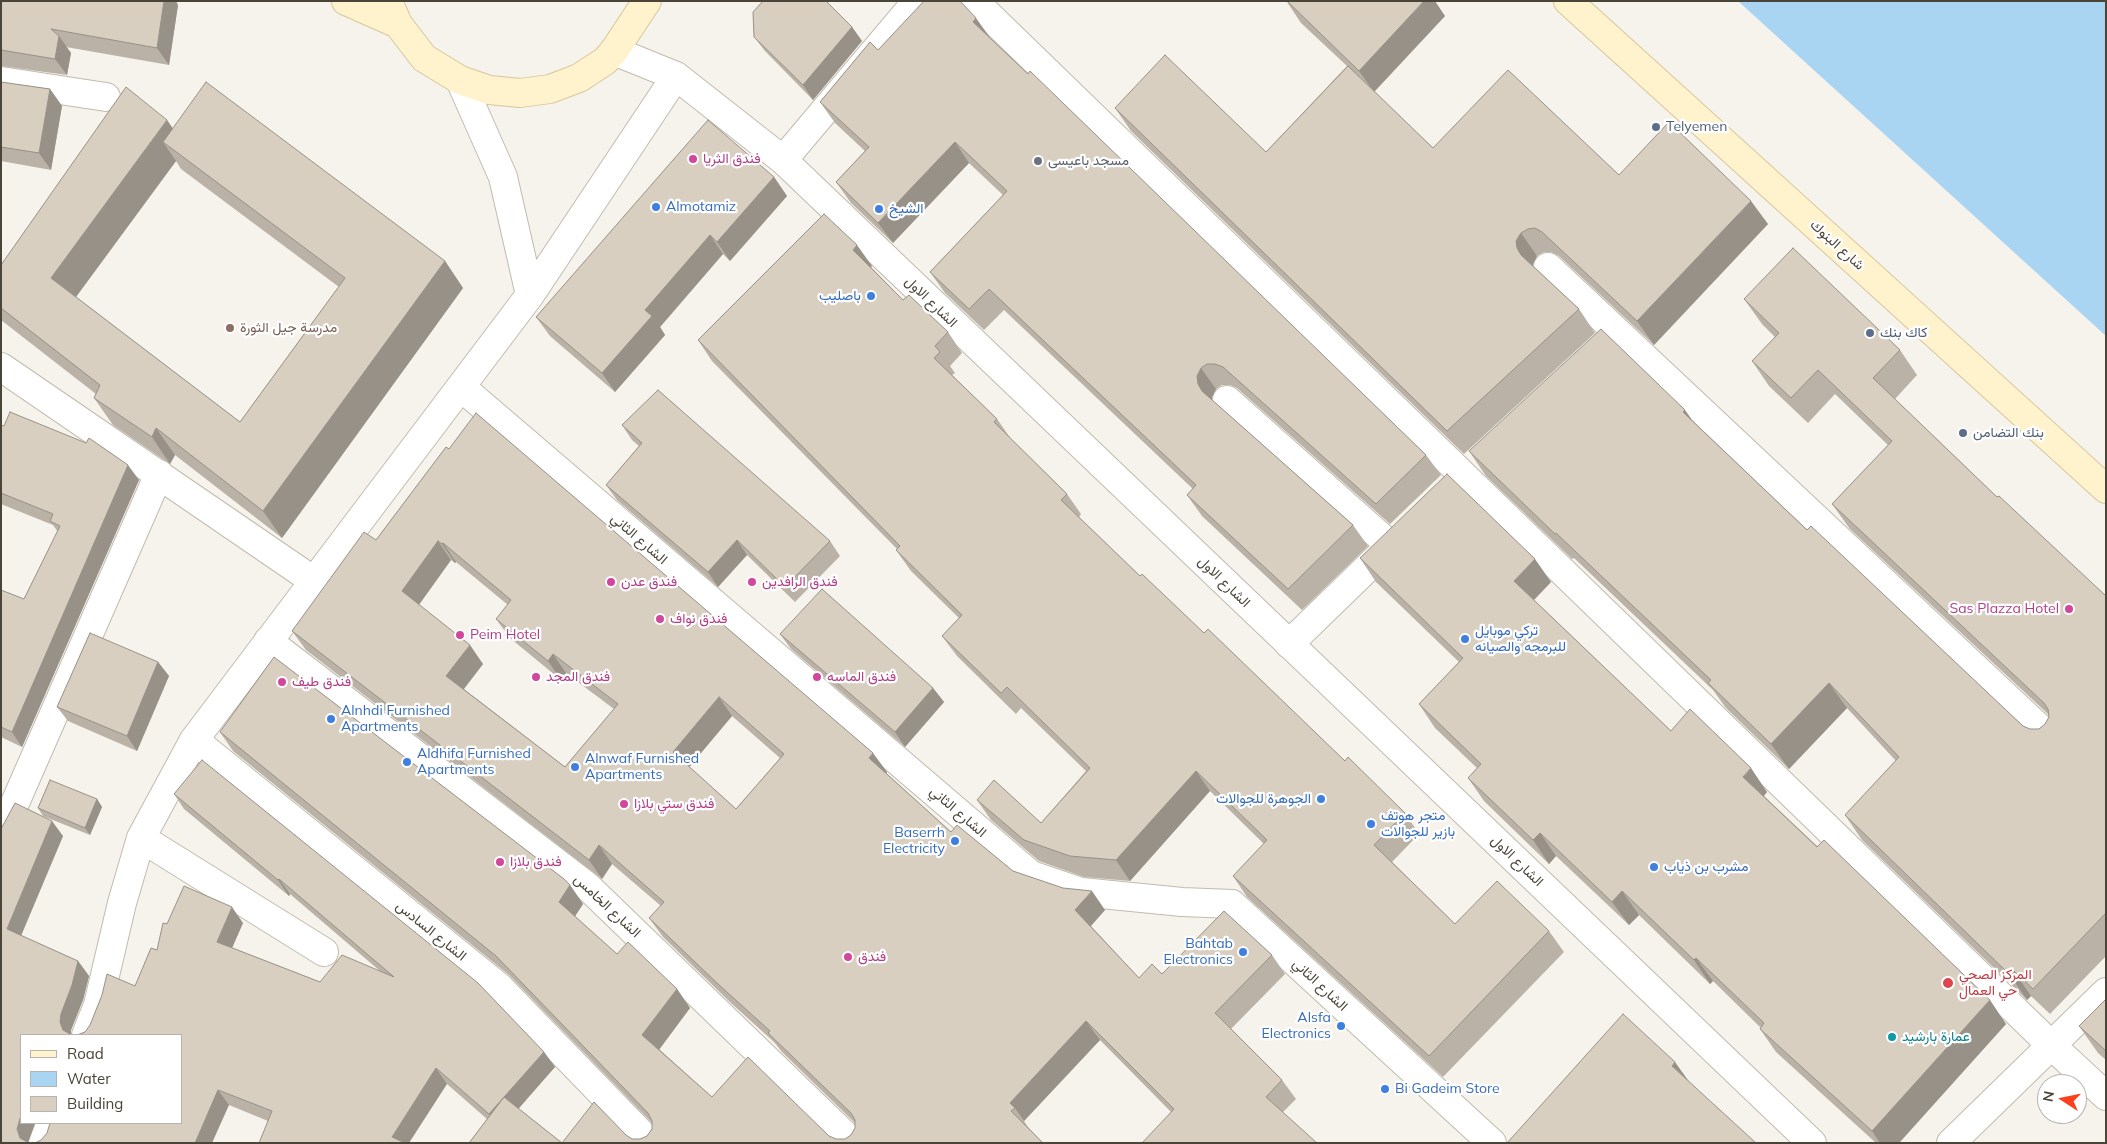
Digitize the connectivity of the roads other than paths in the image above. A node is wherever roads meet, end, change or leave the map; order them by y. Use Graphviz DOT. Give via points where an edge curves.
graph roads {
  1 [pos="346,1"];
  2 [pos="647,1"];
  3 [pos="916,1"];
  4 [pos="974,1"];
  5 [pos="1568,1"];
  6 [pos="393,13"];
  7 [pos="614,51"];
  8 [pos="676,76"];
  9 [pos="460,80"];
  10 [pos="1,81"];
  11 [pos="106,97"];
  12 [pos="783,160"];
  13 [pos="1548,267"];
  14 [pos="530,295"];
  15 [pos="1,367"];
  16 [pos="461,387"];
  17 [pos="1227,400"];
  18 [pos="1471,468"];
  19 [pos="159,474"];
  20 [pos="2106,489"];
  21 [pos="1444,494"];
  22 [pos="1411,526"];
  23 [pos="1391,546"];
  24 [pos="314,581"];
  25 [pos="268,641"];
  26 [pos="1289,644"];
  27 [pos="2051,739"];
  28 [pos="194,740"];
  29 [pos="1,835"];
  30 [pos="141,838"];
  31 [pos="324,952"];
  32 [pos="2106,992"];
  33 [pos="86,1034"];
  34 [pos="2051,1045"];
  35 [pos="2106,1096"];
  36 [pos="51,1124"];
  37 [pos="1480,1139"];
  38 [pos="43,1143"];
  39 [pos="650,1143"];
  40 [pos="853,1143"];
  41 [pos="1812,1143"];
  42 [pos="1951,1143"];
  1 -- 6 [label="main road"];
  2 -- 7 [label="main road"];
  3 -- 12 [label="street"];
  4 -- 18 [label="street"];
  5 -- 20 [label="main road, شارع البنوك"];
  6 -- 9 [label="main road" via="424,58"];
  7 -- 8 [label="street, الشارع الاول"];
  7 -- 9 [label="main road" via="579,78 550,89 520,93 489,90"];
  8 -- 12 [label="street, الشارع الاول"];
  8 -- 14 [label="street"];
  9 -- 14 [label="street" via="503,177"];
  10 -- 11 [label="street"];
  12 -- 26 [label="street, الشارع الاول"];
  13 -- 27 [label="street" via="1611,340"];
  14 -- 16 [label="street"];
  15 -- 19 [label="street"];
  16 -- 24 [label="street"];
  16 -- 37 [label="street, الشارع الثاني" via="1031,875 1081,892 1232,904"];
  17 -- 23 [label="street"];
  18 -- 21 [label="street"];
  18 -- 34 [label="street"];
  19 -- 24 [label="street"];
  19 -- 29 [label="street"];
  22 -- 23 [label="street"];
  23 -- 26 [label="street"];
  24 -- 25 [label="street"];
  25 -- 28 [label="street"];
  25 -- 40 [label="street, الشارع الخامس" via="587,886"];
  26 -- 41 [label="street, الشارع الاول"];
  28 -- 30 [label="street"];
  28 -- 39 [label="street, الشارع السادس" via="499,987"];
  30 -- 31 [label="street"];
  30 -- 33 [label="street" via="98,1005"];
  32 -- 34 [label="street"];
  34 -- 35 [label="street"];
  34 -- 42 [label="street"];
  36 -- 38 [label="street"];
}
